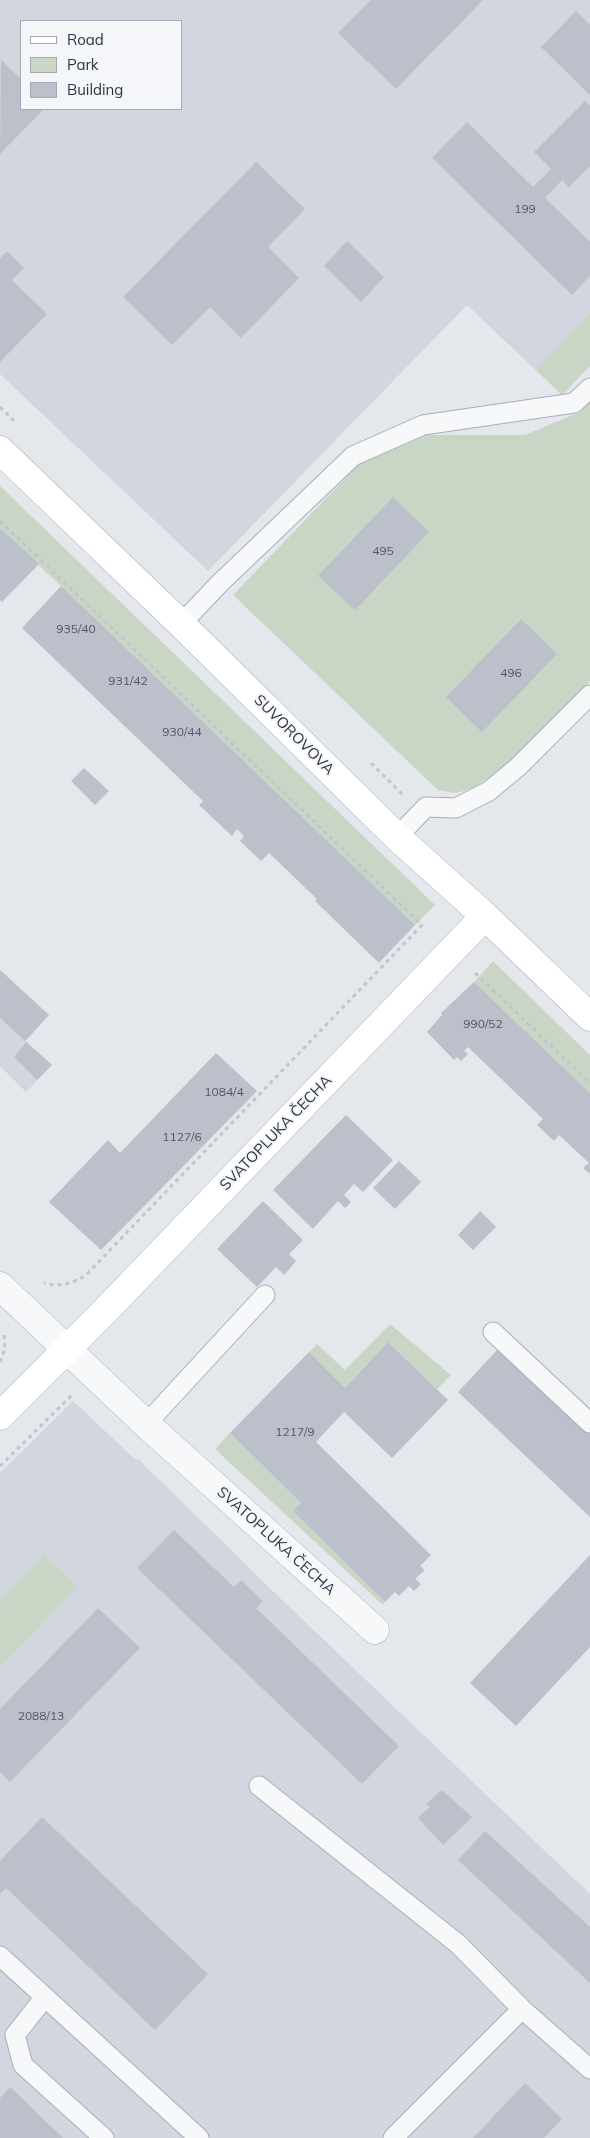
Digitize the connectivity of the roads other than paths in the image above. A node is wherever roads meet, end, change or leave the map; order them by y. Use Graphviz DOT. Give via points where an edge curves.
graph roads {
  1 [pos="590,388"];
  2 [pos="0,450"];
  3 [pos="181,624"];
  4 [pos="590,695"];
  5 [pos="397,837"];
  6 [pos="484,916"];
  7 [pos="590,1017"];
  8 [pos="0,1286"];
  9 [pos="265,1294"];
  10 [pos="493,1332"];
  11 [pos="66,1350"];
  12 [pos="0,1416"];
  13 [pos="590,1423"];
  14 [pos="146,1424"];
  15 [pos="375,1630"];
  16 [pos="259,1786"];
  17 [pos="0,1956"];
  18 [pos="45,1997"];
  19 [pos="522,2008"];
  20 [pos="590,2069"];
  21 [pos="104,2138"];
  22 [pos="200,2138"];
  23 [pos="393,2138"];
  1 -- 3 [label="lane" via="574,403 424,425 353,456"];
  2 -- 3 [label="street, SUVOROVOVA"];
  3 -- 5 [label="street, SUVOROVOVA"];
  4 -- 5 [label="lane" via="498,784 456,808 426,807"];
  5 -- 6 [label="street, SUVOROVOVA"];
  6 -- 7 [label="street, SUVOROVOVA"];
  6 -- 11 [label="street, SVATOPLUKA ČECHA"];
  8 -- 11 [label="street"];
  9 -- 14 [label="lane"];
  10 -- 13 [label="lane"];
  11 -- 12 [label="street, SVATOPLUKA ČECHA"];
  11 -- 14 [label="street, SVATOPLUKA ČECHA"];
  14 -- 15 [label="street, SVATOPLUKA ČECHA"];
  16 -- 19 [label="lane" via="458,1944"];
  17 -- 18 [label="lane"];
  18 -- 21 [label="lane" via="15,2035 23,2065"];
  18 -- 22 [label="lane"];
  19 -- 20 [label="lane"];
  19 -- 23 [label="lane"];
}
